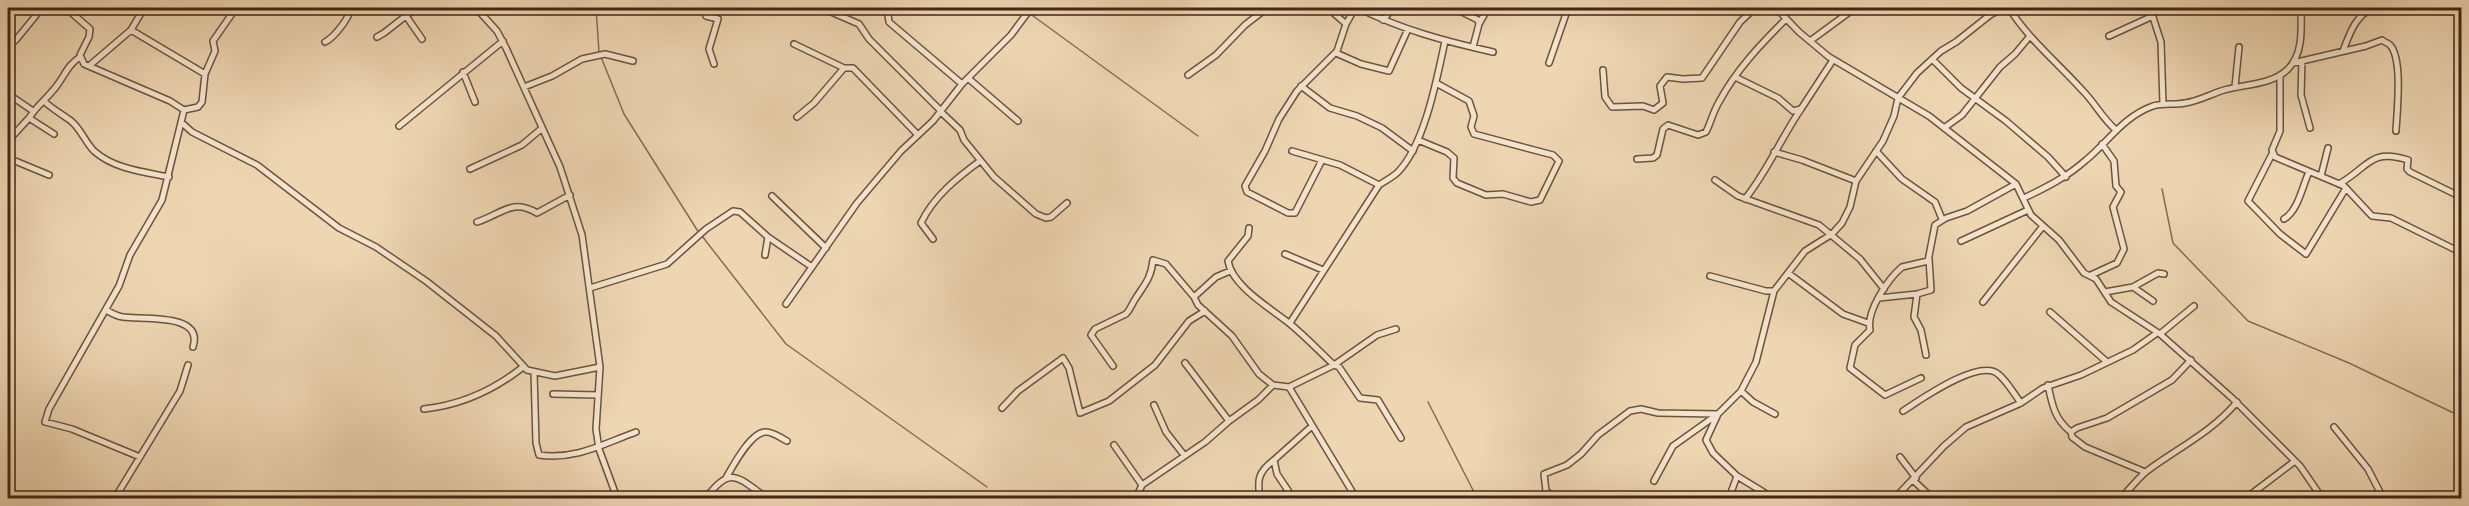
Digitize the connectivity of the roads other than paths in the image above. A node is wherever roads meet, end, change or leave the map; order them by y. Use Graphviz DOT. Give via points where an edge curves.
graph roads {
  1 [pos="42,8"];
  2 [pos="66,8"];
  3 [pos="144,8"];
  4 [pos="236,8"];
  5 [pos="351,8"];
  6 [pos="416,8"];
  7 [pos="479,8"];
  8 [pos="703,8"];
  9 [pos="822,8"];
  10 [pos="887,8"];
  11 [pos="1031,8"];
  12 [pos="1267,8"];
  13 [pos="1328,8"];
  14 [pos="1357,8"];
  15 [pos="1393,8"];
  16 [pos="1454,8"];
  17 [pos="1488,8"];
  18 [pos="1568,8"];
  19 [pos="1755,8"];
  20 [pos="1776,8"];
  21 [pos="1855,8"];
  22 [pos="1983,8"];
  23 [pos="2004,8"];
  24 [pos="2009,8"];
  25 [pos="2151,8"];
  26 [pos="2241,8"];
  27 [pos="2301,8"];
  28 [pos="2373,8"];
  29 [pos="2221,11"];
  30 [pos="1989,15"];
  31 [pos="406,16"];
  32 [pos="2153,16"];
  33 [pos="1786,19"];
  34 [pos="1383,20"];
  35 [pos="1346,24"];
  36 [pos="1479,24"];
  37 [pos="1408,29"];
  38 [pos="131,30"];
  39 [pos="376,36"];
  40 [pos="2030,36"];
  41 [pos="2109,36"];
  42 [pos="422,39"];
  43 [pos="502,41"];
  44 [pos="1445,41"];
  45 [pos="1810,41"];
  46 [pos="325,42"];
  47 [pos="8,43"];
  48 [pos="794,44"];
  49 [pos="1473,47"];
  50 [pos="2239,47"];
  51 [pos="2343,51"];
  52 [pos="1493,52"];
  53 [pos="1336,53"];
  54 [pos="80,57"];
  55 [pos="1932,59"];
  56 [pos="1833,60"];
  57 [pos="633,61"];
  58 [pos="2302,61"];
  59 [pos="1549,63"];
  60 [pos="2293,63"];
  61 [pos="714,64"];
  62 [pos="89,66"];
  63 [pos="844,68"];
  64 [pos="1603,70"];
  65 [pos="463,72"];
  66 [pos="205,74"];
  67 [pos="1188,75"];
  68 [pos="2280,75"];
  69 [pos="1735,77"];
  70 [pos="969,79"];
  71 [pos="1436,83"];
  72 [pos="962,84"];
  73 [pos="1301,86"];
  74 [pos="524,87"];
  75 [pos="2235,87"];
  76 [pos="8,94"];
  77 [pos="1898,98"];
  78 [pos="1974,99"];
  79 [pos="44,102"];
  80 [pos="475,102"];
  81 [pos="2163,104"];
  82 [pos="1801,109"];
  83 [pos="184,110"];
  84 [pos="940,110"];
  85 [pos="33,111"];
  86 [pos="797,117"];
  87 [pos="29,118"];
  88 [pos="1018,121"];
  89 [pos="182,123"];
  90 [pos="399,126"];
  91 [pos="1944,128"];
  92 [pos="2310,128"];
  93 [pos="541,129"];
  94 [pos="2116,130"];
  95 [pos="2396,130"];
  96 [pos="54,134"];
  97 [pos="918,135"];
  98 [pos="1418,140"];
  99 [pos="8,141"];
  100 [pos="2102,144"];
  101 [pos="2328,148"];
  102 [pos="1292,151"];
  103 [pos="1413,151"];
  104 [pos="1876,151"];
  105 [pos="1774,152"];
  106 [pos="2272,154"];
  107 [pos="8,158"];
  108 [pos="1637,159"];
  109 [pos="1322,160"];
  110 [pos="980,161"];
  111 [pos="470,169"];
  112 [pos="2309,172"];
  113 [pos="49,176"];
  114 [pos="2321,176"];
  115 [pos="169,177"];
  116 [pos="2066,177"];
  117 [pos="1714,180"];
  118 [pos="1856,181"];
  119 [pos="2016,184"];
  120 [pos="2339,184"];
  121 [pos="1379,185"];
  122 [pos="2346,188"];
  123 [pos="570,195"];
  124 [pos="772,196"];
  125 [pos="2024,198"];
  126 [pos="1745,199"];
  127 [pos="1067,203"];
  128 [pos="2462,206"];
  129 [pos="2028,210"];
  130 [pos="1942,219"];
  131 [pos="2284,219"];
  132 [pos="477,222"];
  133 [pos="2043,226"];
  134 [pos="1249,228"];
  135 [pos="1832,234"];
  136 [pos="768,237"];
  137 [pos="933,239"];
  138 [pos="1961,241"];
  139 [pos="826,248"];
  140 [pos="2462,248"];
  141 [pos="1286,254"];
  142 [pos="765,255"];
  143 [pos="1929,258"];
  144 [pos="812,267"];
  145 [pos="1323,270"];
  146 [pos="1230,272"];
  147 [pos="1788,273"];
  148 [pos="2164,274"];
  149 [pos="1710,276"];
  150 [pos="2091,276"];
  151 [pos="2133,287"];
  152 [pos="590,288"];
  153 [pos="1884,289"];
  154 [pos="1774,291"];
  155 [pos="2105,292"];
  156 [pos="1917,294"];
  157 [pos="1194,297"];
  158 [pos="1879,298"];
  159 [pos="2153,301"];
  160 [pos="1983,302"];
  161 [pos="786,304"];
  162 [pos="2194,306"];
  163 [pos="106,310"];
  164 [pos="1205,311"];
  165 [pos="2050,312"];
  166 [pos="1290,323"];
  167 [pos="1868,323"];
  168 [pos="1396,329"];
  169 [pos="2158,333"];
  170 [pos="193,347"];
  171 [pos="1926,355"];
  172 [pos="2191,360"];
  173 [pos="2107,362"];
  174 [pos="1185,363"];
  175 [pos="188,365"];
  176 [pos="1334,365"];
  177 [pos="1113,366"];
  178 [pos="523,367"];
  179 [pos="600,367"];
  180 [pos="534,372"];
  181 [pos="1921,378"];
  182 [pos="1273,385"];
  183 [pos="2048,386"];
  184 [pos="1289,387"];
  185 [pos="1741,391"];
  186 [pos="553,394"];
  187 [pos="598,395"];
  188 [pos="2236,402"];
  189 [pos="2021,403"];
  190 [pos="1154,405"];
  191 [pos="1002,408"];
  192 [pos="424,409"];
  193 [pos="1903,411"];
  194 [pos="1718,414"];
  195 [pos="1775,414"];
  196 [pos="1229,421"];
  197 [pos="1312,426"];
  198 [pos="2334,427"];
  199 [pos="636,432"];
  200 [pos="2072,432"];
  201 [pos="1401,438"];
  202 [pos="787,441"];
  203 [pos="1114,445"];
  204 [pos="599,449"];
  205 [pos="1184,455"];
  206 [pos="140,457"];
  207 [pos="1899,457"];
  208 [pos="1274,460"];
  209 [pos="2295,461"];
  210 [pos="2145,472"];
  211 [pos="1737,476"];
  212 [pos="726,478"];
  213 [pos="1915,479"];
  214 [pos="1654,481"];
  215 [pos="1142,485"];
  216 [pos="115,498"];
  217 [pos="617,498"];
  218 [pos="706,498"];
  219 [pos="767,498"];
  220 [pos="1136,498"];
  221 [pos="1260,498"];
  222 [pos="1293,498"];
  223 [pos="1356,498"];
  224 [pos="1557,498"];
  225 [pos="1729,498"];
  226 [pos="1773,498"];
  227 [pos="1895,498"];
  228 [pos="1932,498"];
  229 [pos="2121,498"];
  230 [pos="2246,498"];
  231 [pos="2322,498"];
  232 [pos="2384,498"];
  1 -- 47 [label="street" via="15,41"];
  2 -- 54 [label="street" via="90,29"];
  3 -- 38 [label="street"];
  4 -- 66 [label="street" via="213,41 215,51"];
  5 -- 46 [label="street" via="332,38"];
  6 -- 31 [label="street"];
  7 -- 43 [label="street"];
  8 -- 61 [label="street" via="706,16 717,19 709,49"];
  9 -- 84 [label="street" via="859,24 869,39"];
  10 -- 72 [label="street" via="889,22"];
  11 -- 70 [label="street"];
  12 -- 67 [label="street"];
  13 -- 35 [label="street"];
  14 -- 34 [label="street"];
  14 -- 35 [label="street"];
  15 -- 34 [label="street"];
  16 -- 36 [label="street"];
  17 -- 36 [label="street"];
  18 -- 59 [label="street"];
  19 -- 64 [label="street" via="1740,22 1702,78 1668,77 1660,86 1662,104 1654,110 1643,106 1612,107 1605,97"];
  20 -- 33 [label="street"];
  21 -- 45 [label="street"];
  22 -- 30 [label="street"];
  23 -- 30 [label="street"];
  24 -- 40 [label="street"];
  25 -- 32 [label="street"];
  26 -- 29 [label="street"];
  27 -- 60 [label="street" via="2299,48"];
  28 -- 51 [label="street" via="2364,12 2350,29"];
  30 -- 55 [label="street"];
  31 -- 39 [label="street"];
  31 -- 42 [label="street"];
  32 -- 41 [label="street"];
  32 -- 81 [label="street" via="2161,42"];
  33 -- 45 [label="street"];
  33 -- 69 [label="street"];
  34 -- 37 [label="street"];
  35 -- 53 [label="street"];
  36 -- 49 [label="street"];
  37 -- 44 [label="street"];
  37 -- 53 [label="street" via="1389,71"];
  38 -- 62 [label="street"];
  38 -- 66 [label="street"];
  40 -- 78 [label="street"];
  40 -- 94 [label="street"];
  43 -- 65 [label="street"];
  43 -- 74 [label="street"];
  44 -- 49 [label="street"];
  44 -- 71 [label="street"];
  45 -- 56 [label="street"];
  48 -- 63 [label="street"];
  49 -- 52 [label="street"];
  50 -- 75 [label="street"];
  51 -- 58 [label="street"];
  51 -- 95 [label="street" via="2382,40 2391,46 2396,59"];
  53 -- 73 [label="street"];
  54 -- 62 [label="street"];
  54 -- 79 [label="street" via="69,64"];
  55 -- 77 [label="street"];
  55 -- 78 [label="street"];
  56 -- 77 [label="street"];
  56 -- 82 [label="street"];
  57 -- 74 [label="street" via="604,54 582,59"];
  58 -- 60 [label="street"];
  58 -- 92 [label="street" via="2301,95"];
  60 -- 68 [label="street"];
  62 -- 83 [label="street"];
  63 -- 86 [label="street" via="814,104"];
  63 -- 97 [label="street" via="853,68"];
  65 -- 80 [label="street"];
  65 -- 90 [label="street"];
  66 -- 83 [label="street" via="202,102"];
  68 -- 75 [label="street"];
  68 -- 106 [label="street" via="2280,131"];
  69 -- 82 [label="street" via="1778,98 1793,111"];
  69 -- 108 [label="street" via="1703,134 1668,125 1657,155"];
  70 -- 72 [label="street"];
  70 -- 88 [label="street"];
  71 -- 98 [label="street"];
  71 -- 98 [label="street" via="1469,101 1474,134 1553,155 1559,161 1540,200 1531,202 1503,194 1486,195 1457,183 1453,178 1454,158"];
  72 -- 84 [label="street"];
  73 -- 103 [label="street" via="1330,108 1357,116"];
  73 -- 109 [label="street" via="1279,119 1245,186 1247,192 1295,213"];
  74 -- 93 [label="street"];
  75 -- 81 [label="street" via="2189,102"];
  76 -- 85 [label="street"];
  77 -- 91 [label="street"];
  77 -- 104 [label="street" via="1894,116"];
  78 -- 91 [label="street" via="1962,115"];
  78 -- 116 [label="street" via="2006,121"];
  79 -- 85 [label="street"];
  79 -- 115 [label="street" via="71,121 103,159 128,169"];
  81 -- 94 [label="street" via="2145,110"];
  82 -- 105 [label="street"];
  83 -- 89 [label="street"];
  84 -- 97 [label="street"];
  84 -- 110 [label="street" via="960,130"];
  85 -- 87 [label="street"];
  87 -- 96 [label="street"];
  87 -- 99 [label="street"];
  89 -- 115 [label="street"];
  89 -- 178 [label="street" via="256,165 339,228 376,247 426,281 495,336"];
  91 -- 119 [label="street"];
  93 -- 111 [label="street" via="522,145"];
  93 -- 123 [label="street"];
  94 -- 100 [label="street"];
  97 -- 139 [label="street" via="857,202"];
  98 -- 103 [label="street"];
  100 -- 116 [label="street"];
  100 -- 150 [label="street" via="2115,162 2116,186 2121,192 2114,207 2124,249 2117,263"];
  101 -- 114 [label="street"];
  102 -- 109 [label="street"];
  103 -- 121 [label="street" via="1398,172"];
  104 -- 118 [label="street"];
  104 -- 130 [label="street" via="1902,179 1935,202"];
  105 -- 118 [label="street"];
  105 -- 126 [label="street"];
  106 -- 112 [label="street"];
  106 -- 122 [label="street" via="2248,201 2306,254"];
  107 -- 113 [label="street"];
  109 -- 121 [label="street"];
  110 -- 127 [label="street" via="999,183 1041,216 1051,217"];
  110 -- 137 [label="street" via="929,207 921,223"];
  112 -- 114 [label="street"];
  112 -- 131 [label="street" via="2297,205"];
  114 -- 120 [label="street"];
  115 -- 163 [label="street" via="162,200 130,255"];
  116 -- 125 [label="street"];
  117 -- 126 [label="street"];
  118 -- 135 [label="street" via="1850,207"];
  119 -- 125 [label="street"];
  119 -- 130 [label="street" via="1967,211"];
  120 -- 122 [label="street"];
  120 -- 128 [label="street" via="2377,156 2390,154 2408,160 2410,172 2459,196"];
  121 -- 145 [label="street"];
  122 -- 140 [label="street" via="2372,216 2391,218 2456,250"];
  123 -- 132 [label="street" via="537,213 515,205"];
  123 -- 152 [label="street" via="582,235"];
  124 -- 139 [label="street"];
  125 -- 129 [label="street"];
  126 -- 135 [label="street" via="1809,221"];
  129 -- 133 [label="street"];
  129 -- 138 [label="street"];
  130 -- 143 [label="street" via="1933,228"];
  133 -- 150 [label="street"];
  133 -- 160 [label="street"];
  134 -- 146 [label="street" via="1248,236 1228,261"];
  135 -- 147 [label="street" via="1805,251"];
  135 -- 153 [label="street" via="1860,259"];
  136 -- 142 [label="street"];
  136 -- 144 [label="street"];
  136 -- 152 [label="street" via="740,212 733,211 706,229 668,264"];
  139 -- 144 [label="street"];
  141 -- 145 [label="street"];
  143 -- 153 [label="street" via="1924,263 1902,267"];
  143 -- 156 [label="street" via="1931,291"];
  144 -- 161 [label="street"];
  145 -- 166 [label="street"];
  146 -- 157 [label="street" via="1216,278"];
  146 -- 166 [label="street" via="1263,304"];
  147 -- 154 [label="street"];
  147 -- 167 [label="street" via="1843,314"];
  148 -- 151 [label="street" via="2158,273"];
  149 -- 154 [label="street"];
  150 -- 155 [label="street"];
  151 -- 155 [label="street"];
  151 -- 159 [label="street"];
  152 -- 179 [label="street"];
  153 -- 158 [label="street"];
  154 -- 185 [label="street" via="1756,362"];
  155 -- 169 [label="street" via="2116,306"];
  156 -- 158 [label="street"];
  156 -- 171 [label="street" via="1914,317"];
  157 -- 164 [label="street"];
  157 -- 177 [label="street" via="1166,264 1153,260 1146,285 1130,310 1091,335"];
  158 -- 167 [label="street"];
  162 -- 169 [label="street"];
  163 -- 170 [label="street" via="117,316 177,322 192,332"];
  163 -- 206 [label="street" via="49,408 45,422"];
  164 -- 182 [label="street"];
  164 -- 191 [label="street" via="1188,321 1155,365 1096,408 1080,413 1063,358 1018,391"];
  165 -- 173 [label="street"];
  166 -- 176 [label="street"];
  167 -- 181 [label="street" via="1870,330 1855,345 1850,368 1885,395"];
  168 -- 176 [label="street" via="1377,335"];
  169 -- 172 [label="street"];
  169 -- 173 [label="street"];
  172 -- 188 [label="street"];
  172 -- 200 [label="street" via="2172,380 2107,418"];
  173 -- 183 [label="street"];
  174 -- 196 [label="street"];
  175 -- 206 [label="street" via="180,391"];
  176 -- 184 [label="street"];
  176 -- 201 [label="street" via="1360,398 1378,400"];
  178 -- 180 [label="street"];
  178 -- 192 [label="street" via="499,386 443,407"];
  179 -- 180 [label="street" via="555,376"];
  179 -- 187 [label="street"];
  180 -- 204 [label="street" via="538,454 568,456"];
  182 -- 184 [label="street"];
  182 -- 196 [label="street"];
  183 -- 189 [label="street"];
  183 -- 200 [label="street" via="2054,411 2062,425"];
  184 -- 197 [label="street"];
  185 -- 194 [label="street"];
  185 -- 195 [label="street"];
  186 -- 187 [label="street"];
  187 -- 204 [label="street"];
  188 -- 209 [label="street"];
  188 -- 210 [label="street" via="2209,430"];
  189 -- 193 [label="street" via="1998,374 1990,370 1942,385"];
  189 -- 213 [label="street" via="1966,427"];
  190 -- 205 [label="street" via="1166,432"];
  194 -- 211 [label="street" via="1707,440 1713,453"];
  194 -- 214 [label="street" via="1673,446"];
  194 -- 224 [label="street" via="1630,411 1567,465 1544,474 1546,491"];
  196 -- 205 [label="street"];
  197 -- 208 [label="street"];
  197 -- 223 [label="street"];
  198 -- 232 [label="street" via="2368,469"];
  199 -- 204 [label="street"];
  200 -- 210 [label="street" via="2072,437 2085,447"];
  202 -- 212 [label="street" via="769,431 762,432 741,452"];
  203 -- 215 [label="street"];
  204 -- 217 [label="street"];
  205 -- 215 [label="street"];
  206 -- 216 [label="street"];
  207 -- 213 [label="street"];
  208 -- 221 [label="street" via="1262,468 1257,480"];
  208 -- 222 [label="street" via="1277,474"];
  209 -- 230 [label="street"];
  209 -- 231 [label="street"];
  210 -- 229 [label="street"];
  211 -- 225 [label="street"];
  211 -- 226 [label="street"];
  212 -- 218 [label="street"];
  212 -- 219 [label="street" via="735,477"];
  213 -- 227 [label="street"];
  213 -- 228 [label="street"];
  215 -- 220 [label="street"];
}
